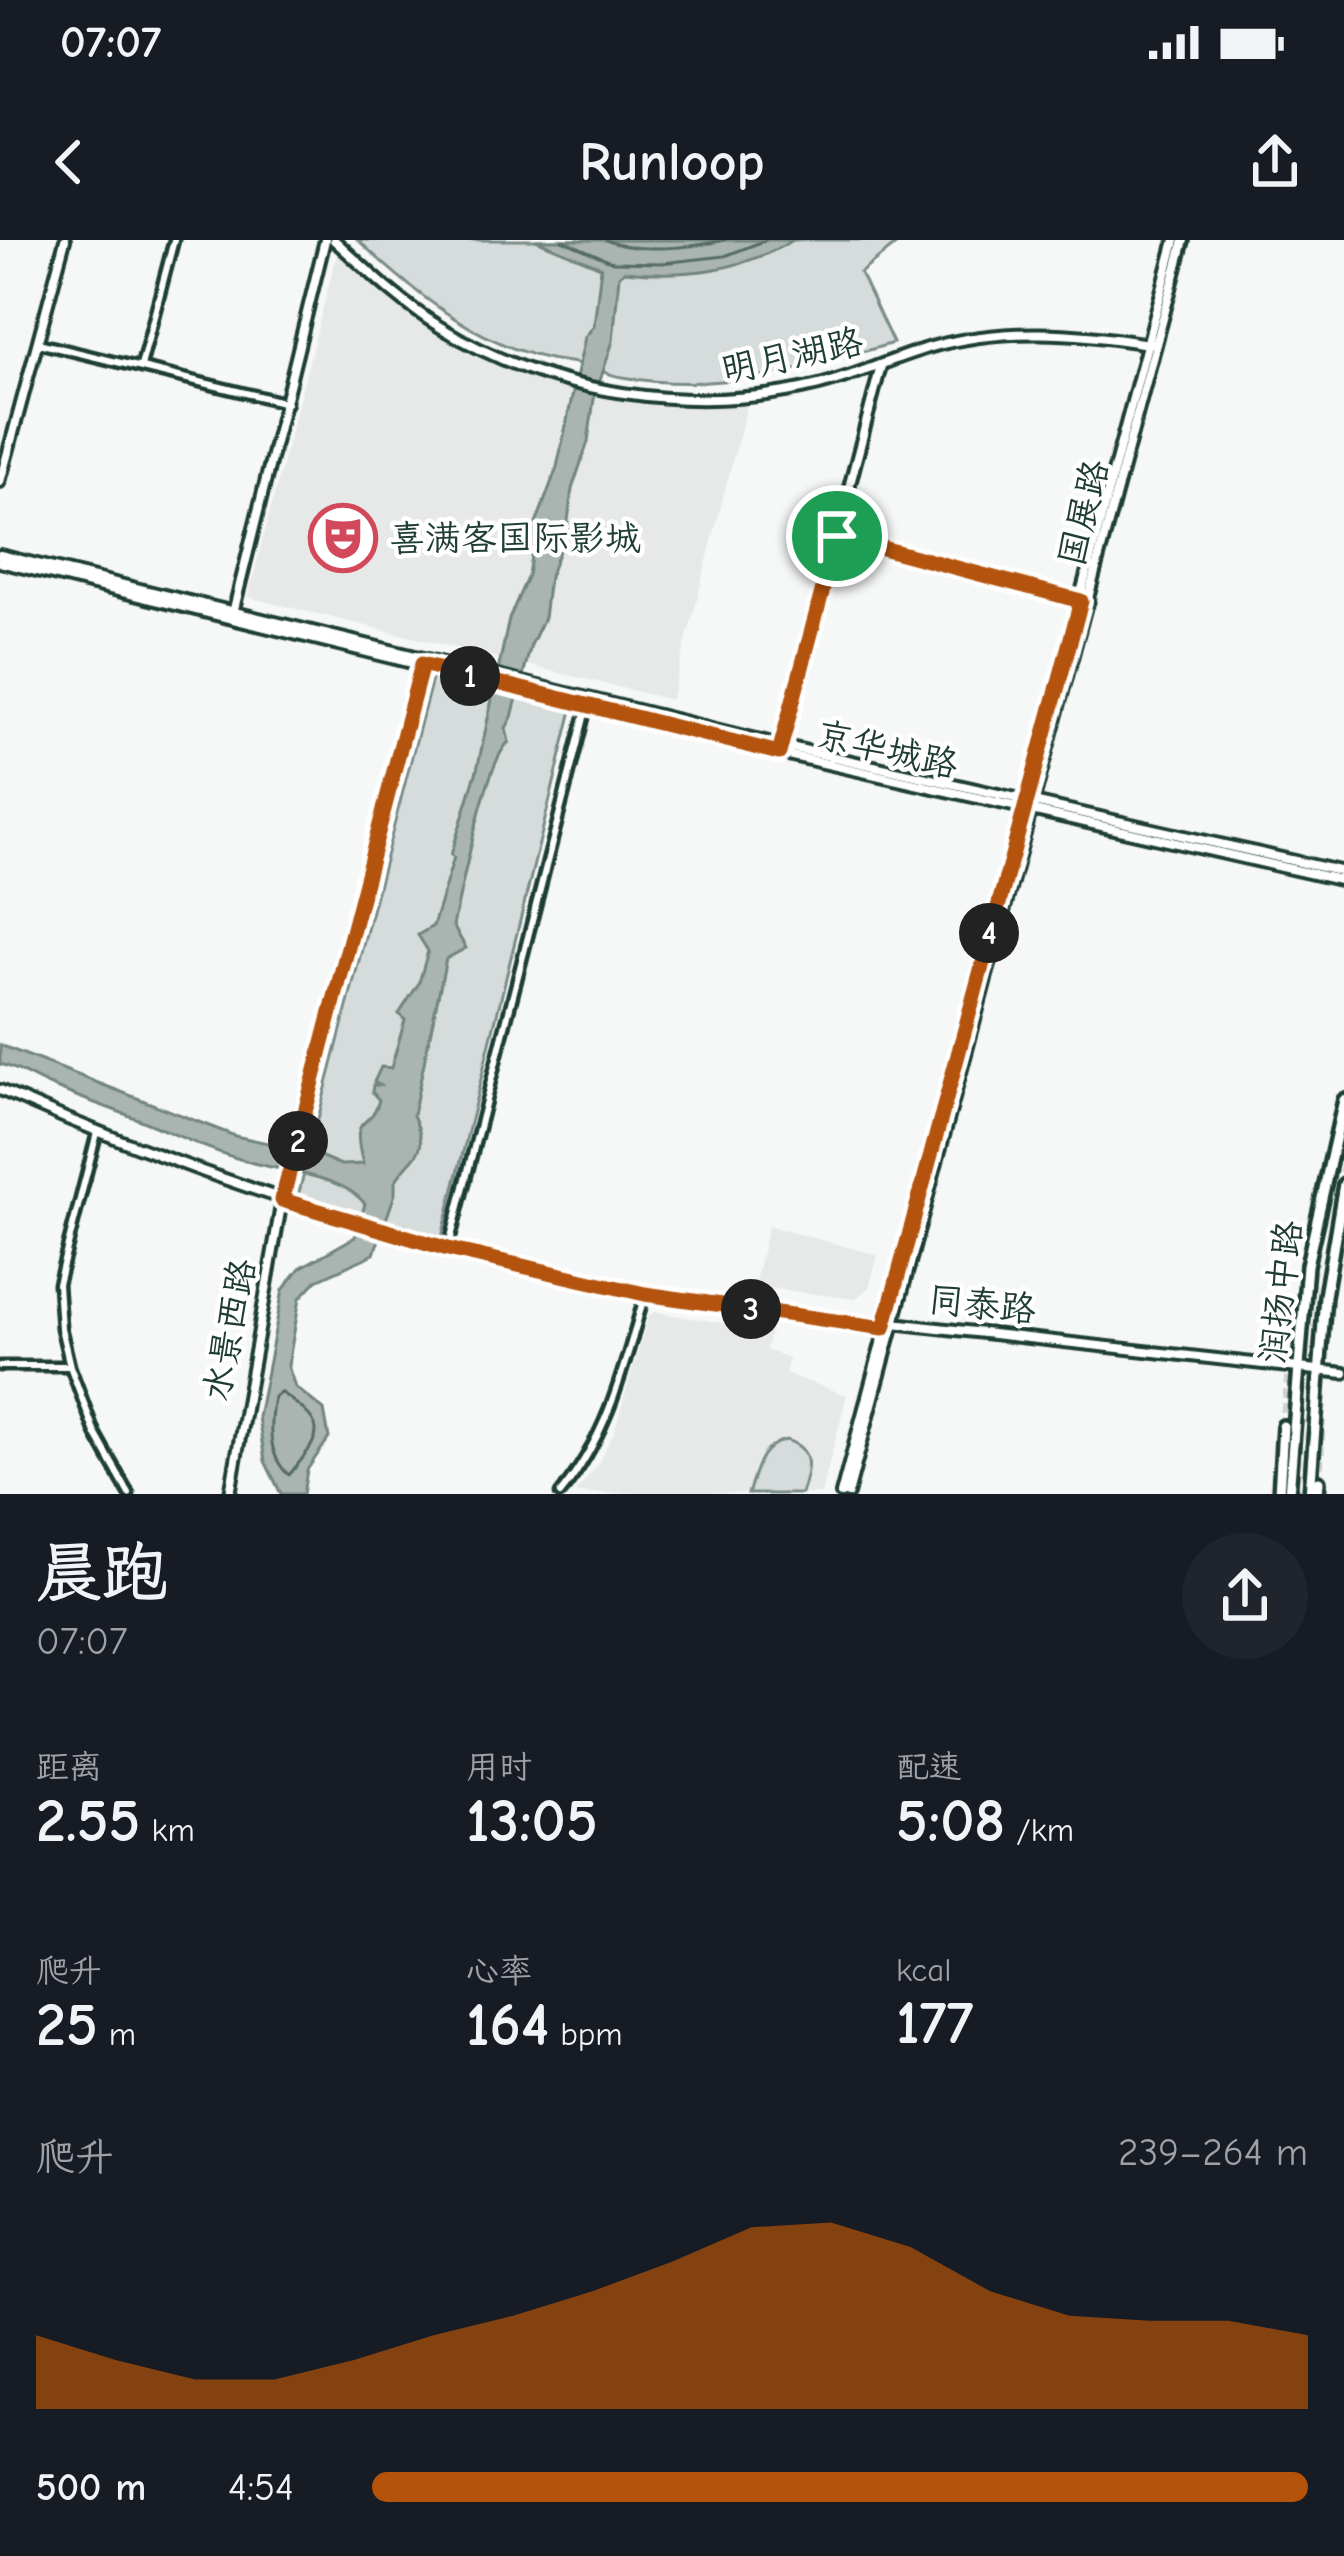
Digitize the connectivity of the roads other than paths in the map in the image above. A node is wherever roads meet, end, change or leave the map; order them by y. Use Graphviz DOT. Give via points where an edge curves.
graph roads {
  1 [pos="64,240"];
  2 [pos="174,240"];
  3 [pos="330,240"];
  4 [pos="1180,240"];
  5 [pos="38,343"];
  6 [pos="1152,344"];
  7 [pos="881,365"];
  8 [pos="141,366"];
  9 [pos="287,403"];
  10 [pos="0,482"];
  11 [pos="837,536"];
  12 [pos="0,559"];
  13 [pos="1085,602"];
  14 [pos="232,616"];
  15 [pos="422,664"];
  16 [pos="477,675"];
  17 [pos="533,688"];
  18 [pos="587,706"];
  19 [pos="780,749"];
  20 [pos="1028,807"];
  21 [pos="1344,876"];
  22 [pos="0,1090"];
  23 [pos="1344,1100"];
  24 [pos="97,1133"];
  25 [pos="1344,1184"];
  26 [pos="282,1200"];
  27 [pos="448,1249"];
  28 [pos="645,1294"];
  29 [pos="888,1325"];
  30 [pos="0,1366"];
  31 [pos="70,1366"];
  32 [pos="1298,1367"];
  33 [pos="1318,1370"];
  34 [pos="1344,1373"];
  35 [pos="1283,1426"];
  36 [pos="1319,1481"];
  37 [pos="129,1494"];
  38 [pos="230,1494"];
  39 [pos="560,1494"];
  40 [pos="844,1494"];
  41 [pos="1279,1494"];
  42 [pos="1288,1494"];
  43 [pos="1314,1494"];
  1 -- 5 [label="street"];
  2 -- 8 [label="street"];
  3 -- 7 [label="street, 明月湖路" via="440,327 489,353 617,392 718,401 820,385"];
  3 -- 9 [label="street"];
  4 -- 6 [label="street, 国展路"];
  5 -- 8 [label="street"];
  5 -- 10 [label="street"];
  6 -- 7 [label="street, 明月湖路" via="1056,332 988,336"];
  6 -- 13 [label="street, 国展路"];
  7 -- 11 [label="street"];
  8 -- 9 [label="street"];
  9 -- 14 [label="street"];
  11 -- 13 [label="street"];
  11 -- 19 [label="street"];
  12 -- 14 [label="street, 京华城路"];
  13 -- 20 [label="street, 国展路"];
  14 -- 15 [label="street, 京华城路"];
  14 -- 16 [label="street, 京华城路"];
  15 -- 16 [label="street, 京华城路"];
  15 -- 26 [label="street, 水景西路"];
  16 -- 17 [label="street, 京华城路"];
  17 -- 18 [label="street, 京华城路"];
  17 -- 19 [label="street, 京华城路"];
  18 -- 19 [label="street, 京华城路"];
  18 -- 27 [label="street"];
  19 -- 20 [label="street, 京华城路"];
  20 -- 21 [label="street, 京华城路"];
  20 -- 29 [label="street, 国展路"];
  22 -- 24 [label="street, 同泰路"];
  23 -- 32 [label="main road, 润扬中路" via="1307,1265"];
  24 -- 26 [label="street, 同泰路"];
  24 -- 31 [label="street" via="58,1284"];
  25 -- 33 [label="main road, 润扬中路"];
  26 -- 27 [label="street, 同泰路"];
  26 -- 38 [label="street, 水景西路"];
  27 -- 28 [label="street, 同泰路"];
  28 -- 29 [label="street, 同泰路"];
  28 -- 39 [label="street" via="612,1410"];
  29 -- 32 [label="street, 同泰路"];
  29 -- 40 [label="street, 国展路"];
  30 -- 31 [label="street"];
  31 -- 37 [label="street"];
  32 -- 33 [label="street, 同泰路"];
  32 -- 42 [label="main road, 润扬中路"];
  33 -- 34 [label="street, 同泰路"];
  33 -- 43 [label="main road, 润扬中路"];
  35 -- 41 [label="main road"];
  36 -- 43 [label="main road"];
}
